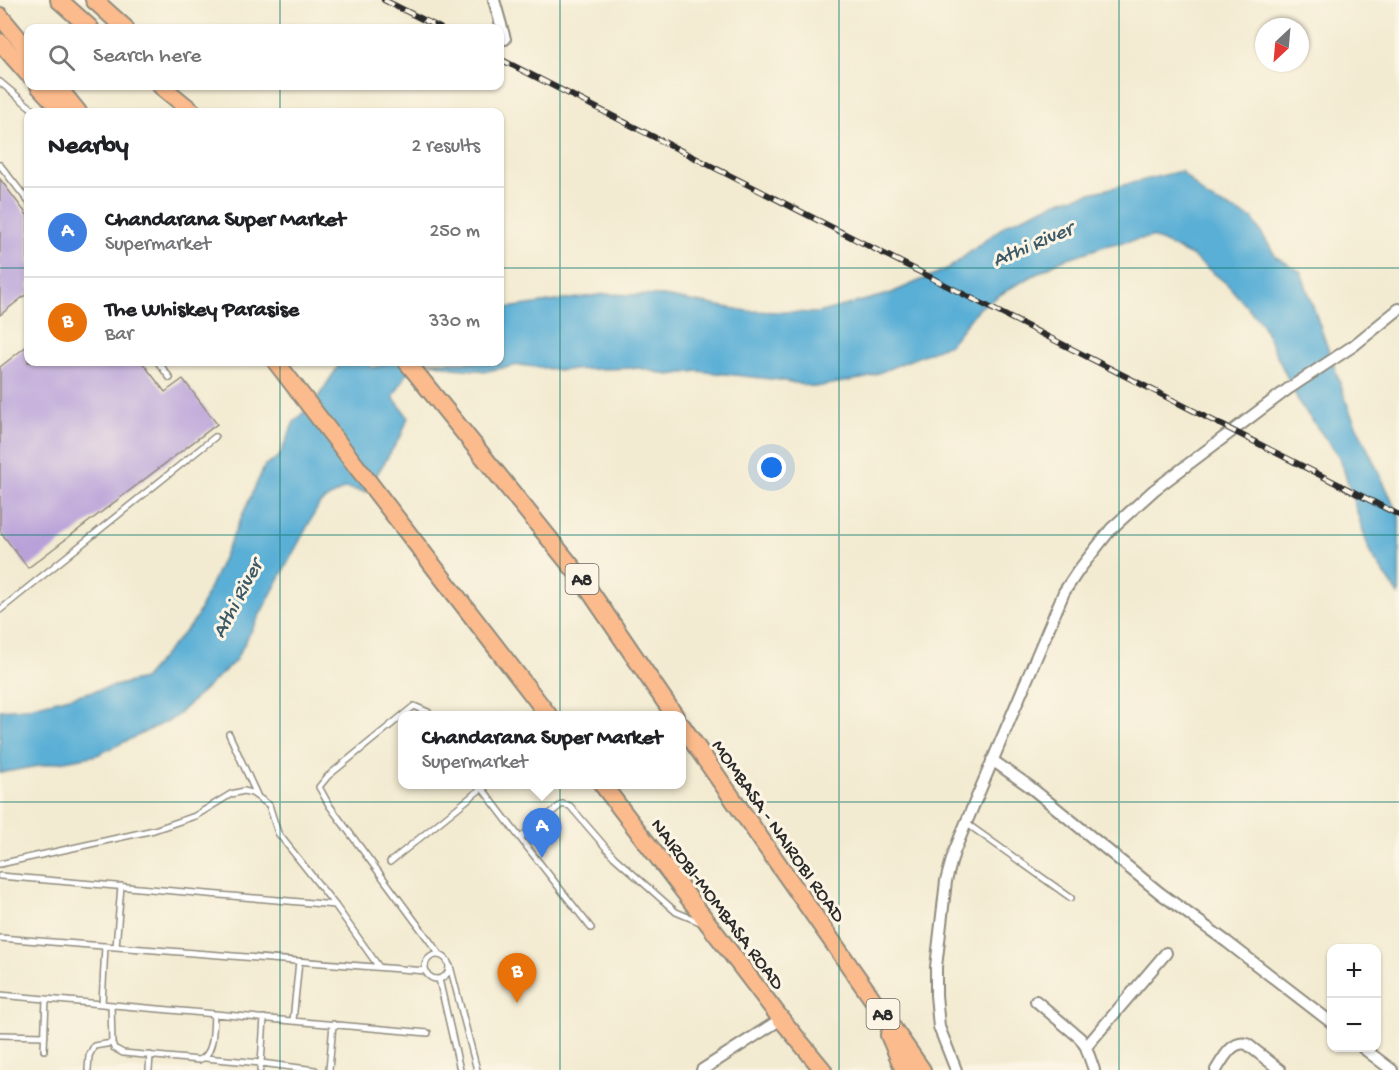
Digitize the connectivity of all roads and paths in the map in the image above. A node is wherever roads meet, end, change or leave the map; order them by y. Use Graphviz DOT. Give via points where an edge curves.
graph roads {
  1 [pos="59,0"];
  2 [pos="94,0"];
  3 [pos="494,0"];
  4 [pos="0,16"];
  5 [pos="86,24"];
  6 [pos="121,24"];
  7 [pos="501,24"];
  8 [pos="504,35"];
  9 [pos="505,39"];
  10 [pos="0,42"];
  11 [pos="24,45"];
  12 [pos="24,69"];
  13 [pos="0,82"];
  14 [pos="43,90"];
  15 [pos="60,90"];
  16 [pos="166,90"];
  17 [pos="174,90"];
  18 [pos="31,108"];
  19 [pos="59,108"];
  20 [pos="75,108"];
  21 [pos="188,108"];
  22 [pos="190,108"];
  23 [pos="0,165"];
  24 [pos="24,196"];
  25 [pos="1399,309"];
  26 [pos="161,366"];
  27 [pos="279,366"];
  28 [pos="410,366"];
  29 [pos="170,378"];
  30 [pos="215,436"];
  31 [pos="0,610"];
  32 [pos="408,711"];
  33 [pos="426,711"];
  34 [pos="545,711"];
  35 [pos="672,711"];
  36 [pos="398,719"];
  37 [pos="686,733"];
  38 [pos="229,734"];
  39 [pos="992,760"];
  40 [pos="476,789"];
  41 [pos="482,789"];
  42 [pos="606,789"];
  43 [pos="257,795"];
  44 [pos="966,823"];
  45 [pos="520,838"];
  46 [pos="390,862"];
  47 [pos="0,864"];
  48 [pos="0,876"];
  49 [pos="121,886"];
  50 [pos="1071,898"];
  51 [pos="335,905"];
  52 [pos="712,927"];
  53 [pos="591,928"];
  54 [pos="0,938"];
  55 [pos="105,946"];
  56 [pos="116,947"];
  57 [pos="1166,953"];
  58 [pos="440,955"];
  59 [pos="299,961"];
  60 [pos="450,966"];
  61 [pos="379,967"];
  62 [pos="426,971"];
  63 [pos="439,979"];
  64 [pos="0,994"];
  65 [pos="871,996"];
  66 [pos="46,999"];
  67 [pos="1036,1001"];
  68 [pos="102,1004"];
  69 [pos="111,1005"];
  70 [pos="214,1014"];
  71 [pos="264,1018"];
  72 [pos="781,1019"];
  73 [pos="1327,1019"];
  74 [pos="293,1021"];
  75 [pos="333,1024"];
  76 [pos="428,1033"];
  77 [pos="0,1035"];
  78 [pos="45,1036"];
  79 [pos="112,1043"];
  80 [pos="1086,1047"];
  81 [pos="44,1050"];
  82 [pos="1370,1052"];
  83 [pos="150,1055"];
  84 [pos="205,1058"];
  85 [pos="260,1067"];
  86 [pos="88,1070"];
  87 [pos="149,1070"];
  88 [pos="315,1070"];
  89 [pos="330,1070"];
  90 [pos="460,1070"];
  91 [pos="477,1070"];
  92 [pos="702,1070"];
  93 [pos="823,1070"];
  94 [pos="904,1070"];
  95 [pos="922,1070"];
  96 [pos="956,1070"];
  97 [pos="1094,1070"];
  98 [pos="1216,1070"];
  99 [pos="1280,1070"];
  100 [pos="1392,1070"];
  1 -- 5 [label="highway"];
  2 -- 6 [label="highway"];
  3 -- 7 [label="street"];
  4 -- 11 [label="highway"];
  8 -- 9 [label="street"];
  10 -- 12 [label="highway"];
  13 -- 18 [label="lane"];
  14 -- 19 [label="highway"];
  15 -- 20 [label="highway"];
  16 -- 21 [label="highway"];
  17 -- 22 [label="highway"];
  23 -- 24 [label="lane"];
  25 -- 39 [label="street" via="1154,490 1111,530 1065,592"];
  26 -- 29 [label="lane"];
  27 -- 34 [label="highway"];
  28 -- 35 [label="highway, A8" via="580,578"];
  30 -- 31 [label="lane"];
  32 -- 33 [label="lane" via="414,706"];
  36 -- 58 [label="lane" via="328,776 319,788"];
  37 -- 65 [label="highway, MOMBASA - NAIROBI ROAD / A8"];
  38 -- 43 [label="lane"];
  39 -- 44 [label="street"];
  39 -- 73 [label="street"];
  40 -- 46 [label="lane"];
  41 -- 45 [label="lane"];
  42 -- 52 [label="highway, NAIROBI-MOMBASA ROAD"];
  43 -- 47 [label="lane" via="244,791 231,794 178,823"];
  43 -- 51 [label="lane" via="269,805 278,832"];
  44 -- 50 [label="lane"];
  44 -- 96 [label="street" via="946,881 936,967 939,1027"];
  45 -- 52 [label="lane" via="562,804 570,806 614,857 676,912"];
  45 -- 53 [label="lane"];
  48 -- 49 [label="lane"];
  49 -- 51 [label="lane"];
  49 -- 56 [label="lane"];
  51 -- 61 [label="lane"];
  52 -- 72 [label="highway, NAIROBI-MOMBASA ROAD"];
  54 -- 55 [label="lane"];
  55 -- 56 [label="lane"];
  55 -- 68 [label="lane"];
  56 -- 59 [label="lane"];
  57 -- 80 [label="street"];
  58 -- 60 [label="lane"];
  58 -- 62 [label="lane" via="430,957"];
  59 -- 61 [label="lane"];
  59 -- 74 [label="lane"];
  60 -- 63 [label="lane"];
  60 -- 91 [label="lane"];
  61 -- 62 [label="lane"];
  62 -- 63 [label="lane"];
  63 -- 90 [label="lane"];
  64 -- 66 [label="lane"];
  65 -- 94 [label="highway"];
  65 -- 95 [label="highway, A8"];
  66 -- 68 [label="lane"];
  66 -- 78 [label="lane"];
  67 -- 80 [label="street"];
  68 -- 69 [label="lane"];
  69 -- 70 [label="lane"];
  69 -- 79 [label="lane"];
  70 -- 71 [label="lane"];
  70 -- 84 [label="lane" via="210,1050"];
  71 -- 74 [label="lane"];
  71 -- 85 [label="lane"];
  72 -- 92 [label="street"];
  72 -- 93 [label="highway, NAIROBI-MOMBASA ROAD"];
  74 -- 75 [label="lane"];
  75 -- 76 [label="lane"];
  75 -- 89 [label="lane"];
  77 -- 78 [label="lane"];
  78 -- 81 [label="lane"];
  79 -- 83 [label="lane" via="123,1053"];
  79 -- 86 [label="lane" via="94,1046"];
  80 -- 97 [label="street"];
  82 -- 100 [label="street"];
  83 -- 84 [label="lane"];
  83 -- 87 [label="lane"];
  84 -- 85 [label="lane"];
  85 -- 88 [label="lane"];
  98 -- 99 [label="street" via="1240,1042"];
}
